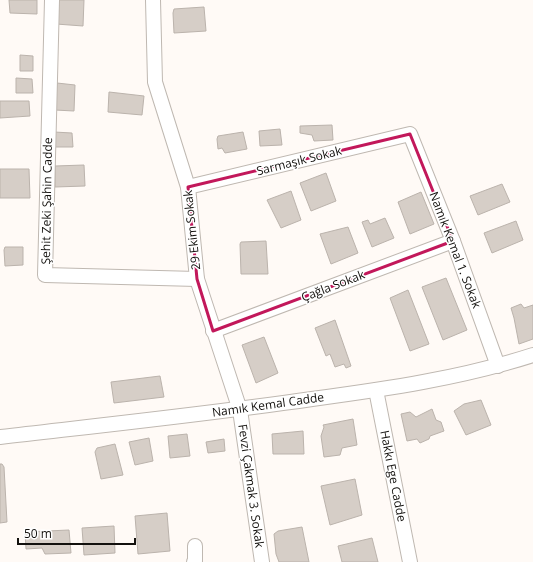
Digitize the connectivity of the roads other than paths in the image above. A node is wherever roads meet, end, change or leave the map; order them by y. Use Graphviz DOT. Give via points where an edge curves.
graph roads {
  1 [pos="52,0"];
  2 [pos="153,0"];
  3 [pos="410,134"];
  4 [pos="188,188"];
  5 [pos="454,241"];
  6 [pos="197,279"];
  7 [pos="214,331"];
  8 [pos="533,355"];
  9 [pos="498,366"];
  10 [pos="376,390"];
  11 [pos="240,410"];
  12 [pos="0,437"];
  13 [pos="195,546"];
  14 [pos="194,562"];
  15 [pos="262,562"];
  16 [pos="410,562"];
  1 -- 6 [label="street, Şehit Zeki Şahin Cadde" via="45,275"];
  2 -- 4 [label="street, 29 Ekim Sokak" via="155,82"];
  3 -- 4 [label="street, Sarmaşık Sokak"];
  3 -- 5 [label="street, Namık Kemal 1. Sokak"];
  4 -- 6 [label="street, 29 Ekim Sokak"];
  5 -- 7 [label="street, Çağla Sokak"];
  5 -- 9 [label="street, Namık Kemal 1. Sokak"];
  6 -- 7 [label="street, 29 Ekim Sokak"];
  7 -- 11 [label="street, 29 Ekim Sokak"];
  8 -- 9 [label="street, Namık Kemal Cadde"];
  9 -- 10 [label="street, Namık Kemal Cadde"];
  10 -- 11 [label="street, Namık Kemal Cadde"];
  10 -- 16 [label="street, Hakkı Ege Cadde"];
  11 -- 12 [label="street, Namık Kemal Cadde"];
  11 -- 15 [label="street, Fevzi Çakmak 3. Sokak"];
  13 -- 14 [label="street"];
}
